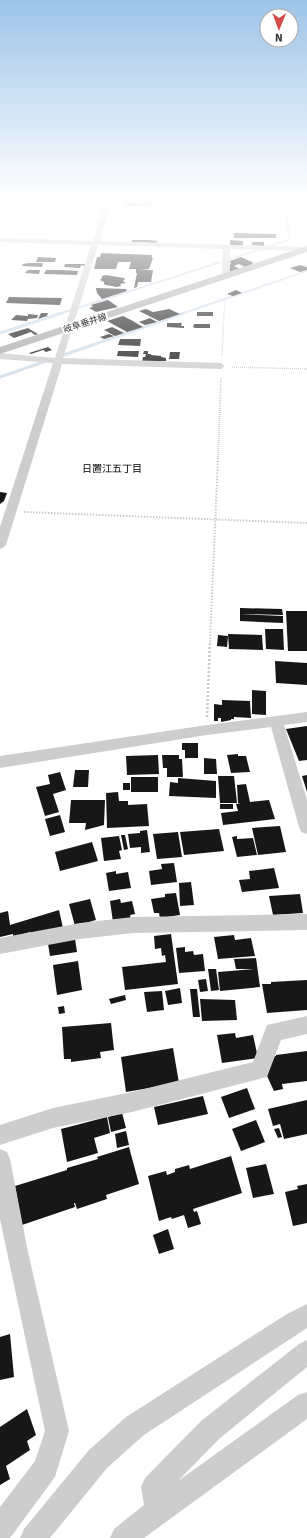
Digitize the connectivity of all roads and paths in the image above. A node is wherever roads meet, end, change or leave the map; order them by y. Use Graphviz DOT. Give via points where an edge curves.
graph roads {
  1 [pos="86,272"];
  2 [pos="226,272"];
  3 [pos="241,272"];
  4 [pos="226,277"];
  5 [pos="67,329"];
  6 [pos="0,351"];
  7 [pos="0,356"];
  8 [pos="59,361"];
  9 [pos="222,366"];
  10 [pos="307,369"];
  11 [pos="5,511"];
  12 [pos="216,519"];
  13 [pos="307,523"];
  14 [pos="0,545"];
  15 [pos="307,716"];
  16 [pos="275,721"];
  17 [pos="207,730"];
  18 [pos="0,762"];
  19 [pos="307,827"];
  20 [pos="307,922"];
  21 [pos="0,946"];
  22 [pos="307,1025"];
  23 [pos="0,1135"];
  24 [pos="0,1159"];
  25 [pos="307,1316"];
  26 [pos="307,1352"];
  27 [pos="307,1404"];
  28 [pos="158,1511"];
  29 [pos="0,1529"];
  30 [pos="33,1538"];
  31 [pos="123,1538"];
  1 -- 5 [label="street"];
  2 -- 4 [label="street"];
  3 -- 4 [label="main road, 岐阜垂井線"];
  4 -- 5 [label="main road, 岐阜垂井線"];
  4 -- 9 [label="path"];
  5 -- 6 [label="main road, 岐阜垂井線"];
  5 -- 8 [label="street"];
  7 -- 8 [label="street"];
  8 -- 9 [label="street"];
  8 -- 11 [label="street"];
  9 -- 10 [label="path"];
  9 -- 12 [label="path"];
  11 -- 12 [label="path"];
  11 -- 14 [label="street"];
  12 -- 13 [label="path"];
  12 -- 17 [label="path"];
  15 -- 16 [label="street"];
  16 -- 17 [label="street"];
  16 -- 19 [label="street"];
  17 -- 18 [label="street"];
  20 -- 21 [label="street" via="133,925 80,931"];
  22 -- 23 [label="street" via="274,1032 260,1070 132,1102 53,1118"];
  24 -- 29 [label="street" via="17,1252 57,1431 46,1468"];
  25 -- 30 [label="street" via="135,1426 98,1459"];
  26 -- 28 [label="street" via="210,1430 154,1487"];
  27 -- 28 [label="street"];
  28 -- 31 [label="street"];
}
